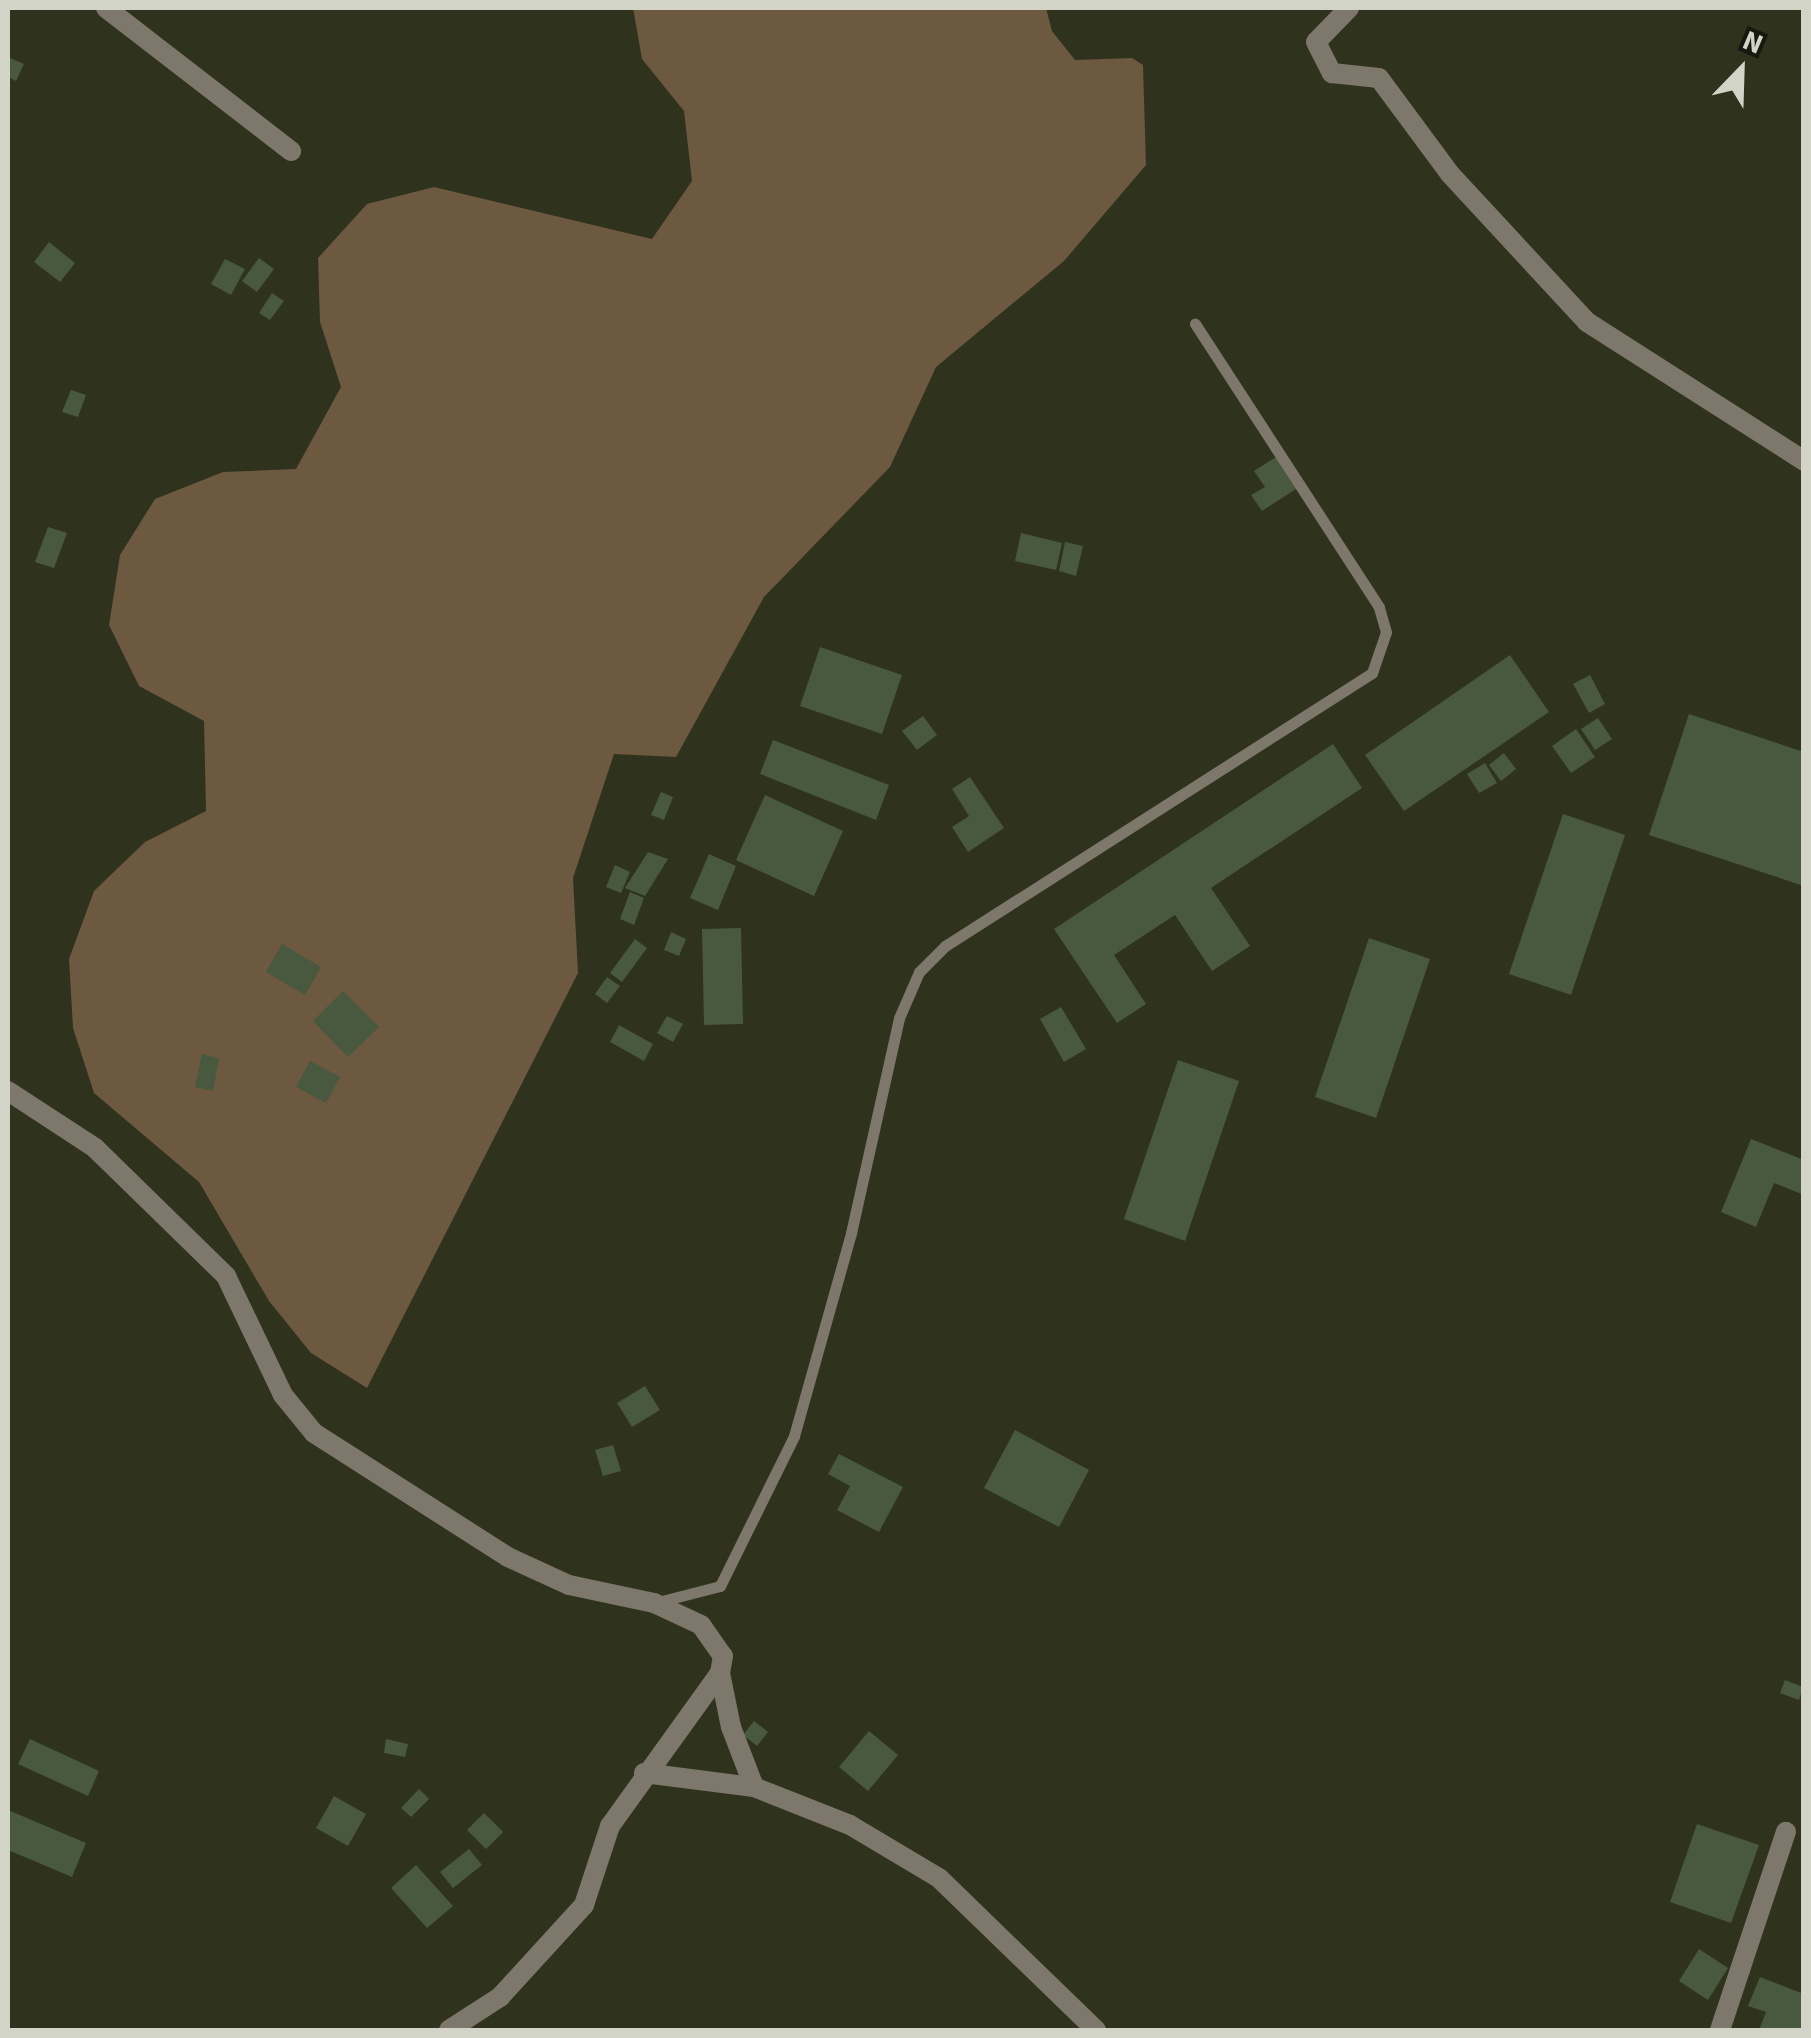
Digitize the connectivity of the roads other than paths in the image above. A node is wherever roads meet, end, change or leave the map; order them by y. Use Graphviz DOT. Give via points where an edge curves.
graph roads {
  1 [pos="106,8"];
  2 [pos="1349,8"];
  3 [pos="291,152"];
  4 [pos="1195,324"];
  5 [pos="1804,461"];
  6 [pos="8,1091"];
  7 [pos="654,1603"];
  8 [pos="720,1673"];
  9 [pos="644,1772"];
  10 [pos="754,1787"];
  11 [pos="1786,1832"];
  12 [pos="449,2030"];
  13 [pos="1096,2030"];
  14 [pos="1720,2030"];
  1 -- 3 [label="street"];
  2 -- 5 [label="street" via="1316,42 1332,73 1379,78 1450,174 1587,322"];
  4 -- 7 [label="lane" via="1379,606 1386,632 1372,674 944,946 919,972 899,1018 851,1233 794,1436 720,1586"];
  6 -- 7 [label="street" via="95,1148 226,1276 283,1395 314,1434 508,1556 569,1585"];
  7 -- 8 [label="street" via="714,1636 723,1656"];
  8 -- 9 [label="street"];
  8 -- 10 [label="street"];
  9 -- 10 [label="street"];
  9 -- 12 [label="street" via="610,1826 584,1905 500,1997"];
  10 -- 13 [label="street" via="850,1825 939,1878"];
  11 -- 14 [label="street"];
}
